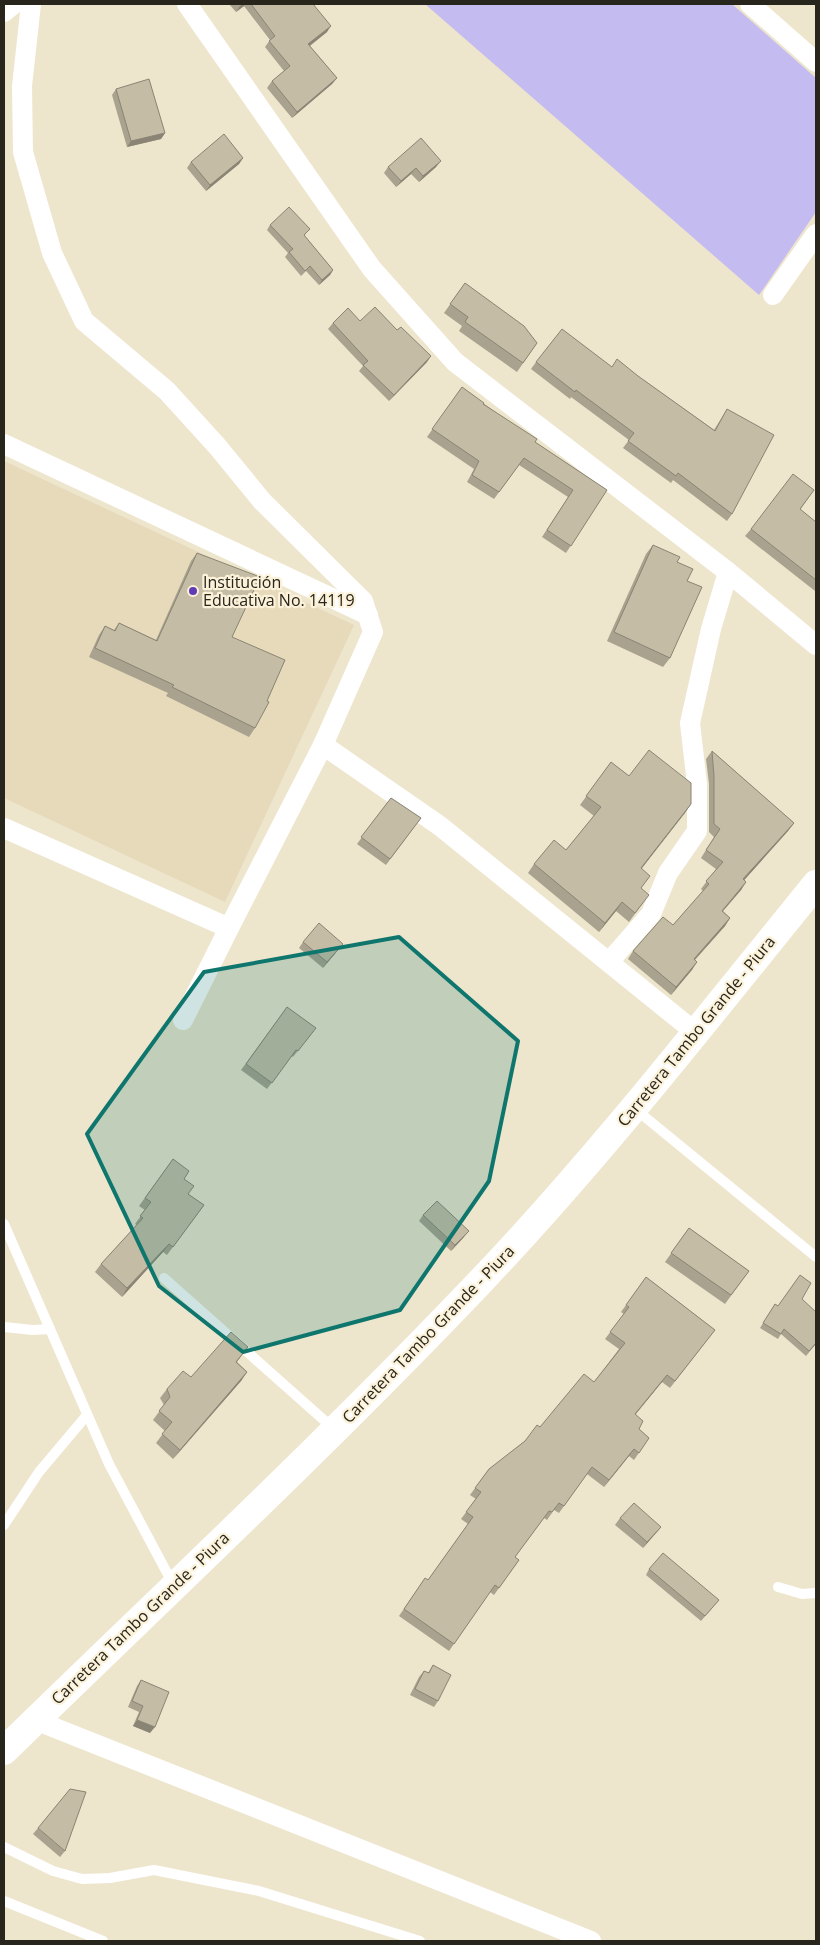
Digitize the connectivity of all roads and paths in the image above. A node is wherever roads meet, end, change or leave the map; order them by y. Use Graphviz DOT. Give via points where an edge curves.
graph roads {
  1 [pos="14,4"];
  2 [pos="31,4"];
  3 [pos="187,4"];
  4 [pos="750,4"];
  5 [pos="4,12"];
  6 [pos="816,62"];
  7 [pos="816,234"];
  8 [pos="773,294"];
  9 [pos="4,444"];
  10 [pos="728,572"];
  11 [pos="368,615"];
  12 [pos="816,645"];
  13 [pos="324,745"];
  14 [pos="4,828"];
  15 [pos="816,884"];
  16 [pos="229,928"];
  17 [pos="609,962"];
  18 [pos="183,1020"];
  19 [pos="696,1032"];
  20 [pos="633,1108"];
  21 [pos="4,1224"];
  22 [pos="816,1257"];
  23 [pos="164,1278"];
  24 [pos="4,1327"];
  25 [pos="50,1329"];
  26 [pos="87,1415"];
  27 [pos="335,1430"];
  28 [pos="4,1524"];
  29 [pos="174,1586"];
  30 [pos="778,1587"];
  31 [pos="816,1592"];
  32 [pos="35,1720"];
  33 [pos="4,1750"];
  34 [pos="4,1847"];
  35 [pos="4,1901"];
  36 [pos="103,1941"];
  37 [pos="420,1941"];
  38 [pos="591,1941"];
  1 -- 5 [label="street"];
  2 -- 11 [label="street" via="22,86 23,152 52,253 84,321 167,391 262,501 364,601"];
  3 -- 10 [label="street" via="372,269 455,362"];
  4 -- 6 [label="street"];
  7 -- 8 [label="street"];
  9 -- 11 [label="street"];
  10 -- 12 [label="street"];
  10 -- 17 [label="street" via="711,629 690,723 697,784 697,831 668,873 651,914"];
  11 -- 13 [label="street" via="373,632"];
  13 -- 16 [label="street"];
  13 -- 17 [label="street" via="440,826"];
  14 -- 16 [label="street"];
  15 -- 19 [label="main road, Carretera Tambo Grande - Piura"];
  16 -- 18 [label="street"];
  17 -- 19 [label="street"];
  19 -- 20 [label="main road, Carretera Tambo Grande - Piura"];
  20 -- 22 [label="lane"];
  20 -- 27 [label="main road, Carretera Tambo Grande - Piura" via="495,1266"];
  21 -- 25 [label="lane"];
  23 -- 27 [label="lane"];
  24 -- 25 [label="lane"];
  25 -- 26 [label="lane"];
  26 -- 28 [label="lane" via="39,1472"];
  26 -- 29 [label="lane" via="109,1464"];
  27 -- 29 [label="main road, Carretera Tambo Grande - Piura"];
  29 -- 32 [label="main road, Carretera Tambo Grande - Piura"];
  30 -- 31 [label="lane" via="802,1594"];
  32 -- 33 [label="main road, Carretera Tambo Grande - Piura"];
  32 -- 38 [label="street"];
  34 -- 37 [label="lane" via="54,1871 82,1879 154,1870 259,1891"];
  35 -- 36 [label="lane"];
}
